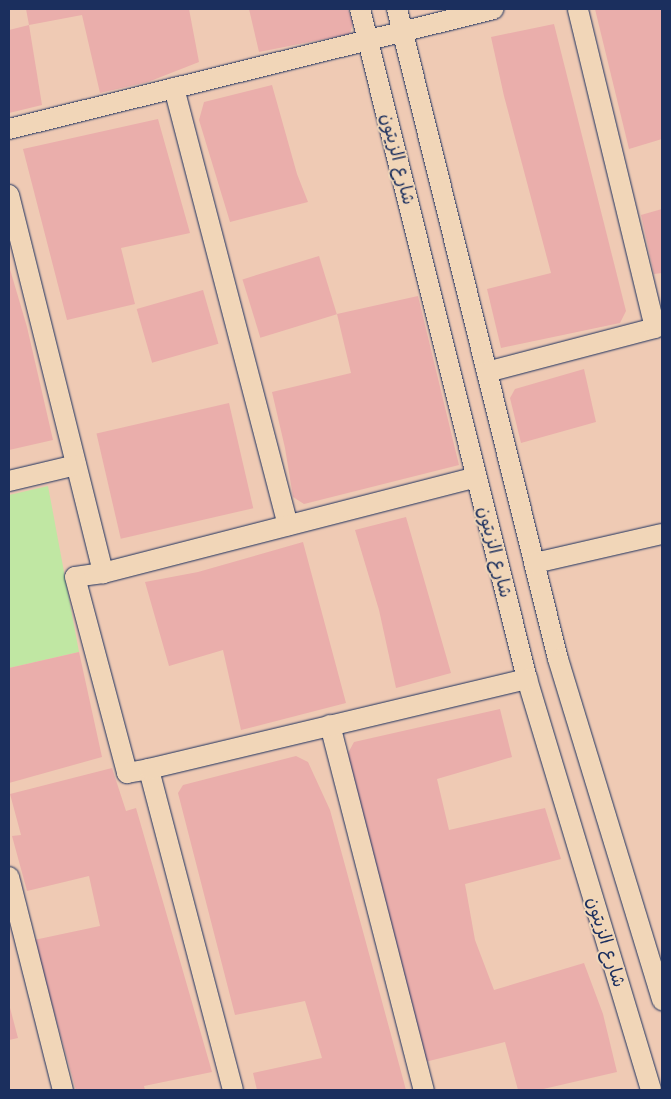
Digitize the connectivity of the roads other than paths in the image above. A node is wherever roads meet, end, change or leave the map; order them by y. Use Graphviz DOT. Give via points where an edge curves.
graph roads {
  1 [pos="360,9"];
  2 [pos="397,9"];
  3 [pos="494,9"];
  4 [pos="578,9"];
  5 [pos="402,31"];
  6 [pos="368,40"];
  7 [pos="174,88"];
  8 [pos="9,129"];
  9 [pos="9,194"];
  10 [pos="487,372"];
  11 [pos="76,465"];
  12 [pos="476,476"];
  13 [pos="9,481"];
  14 [pos="288,525"];
  15 [pos="662,534"];
  16 [pos="535,563"];
  17 [pos="103,573"];
  18 [pos="527,679"];
  19 [pos="330,725"];
  20 [pos="149,769"];
  21 [pos="10,885"];
  22 [pos="662,1000"];
  23 [pos="63,1090"];
  24 [pos="232,1090"];
  25 [pos="424,1090"];
  26 [pos="651,1090"];
  1 -- 6 [label="street, شارع الزيتون"];
  2 -- 5 [label="street, شارع الزيتون"];
  3 -- 5 [label="street"];
  4 -- 10 [label="street" via="655,328"];
  5 -- 6 [label="street"];
  5 -- 10 [label="street, شارع الزيتون"];
  6 -- 7 [label="street"];
  6 -- 12 [label="street, شارع الزيتون"];
  7 -- 8 [label="street"];
  7 -- 14 [label="street"];
  9 -- 11 [label="street"];
  10 -- 16 [label="street, شارع الزيتون"];
  11 -- 13 [label="street"];
  11 -- 17 [label="street"];
  12 -- 14 [label="street"];
  12 -- 18 [label="street, شارع الزيتون"];
  14 -- 17 [label="street"];
  15 -- 16 [label="street"];
  16 -- 22 [label="street, شارع الزيتون" via="558,658"];
  17 -- 20 [label="street" via="76,577 127,773"];
  18 -- 19 [label="street"];
  18 -- 26 [label="street, شارع الزيتون"];
  19 -- 20 [label="street"];
  19 -- 25 [label="street"];
  20 -- 24 [label="street"];
  21 -- 23 [label="street"];
}
